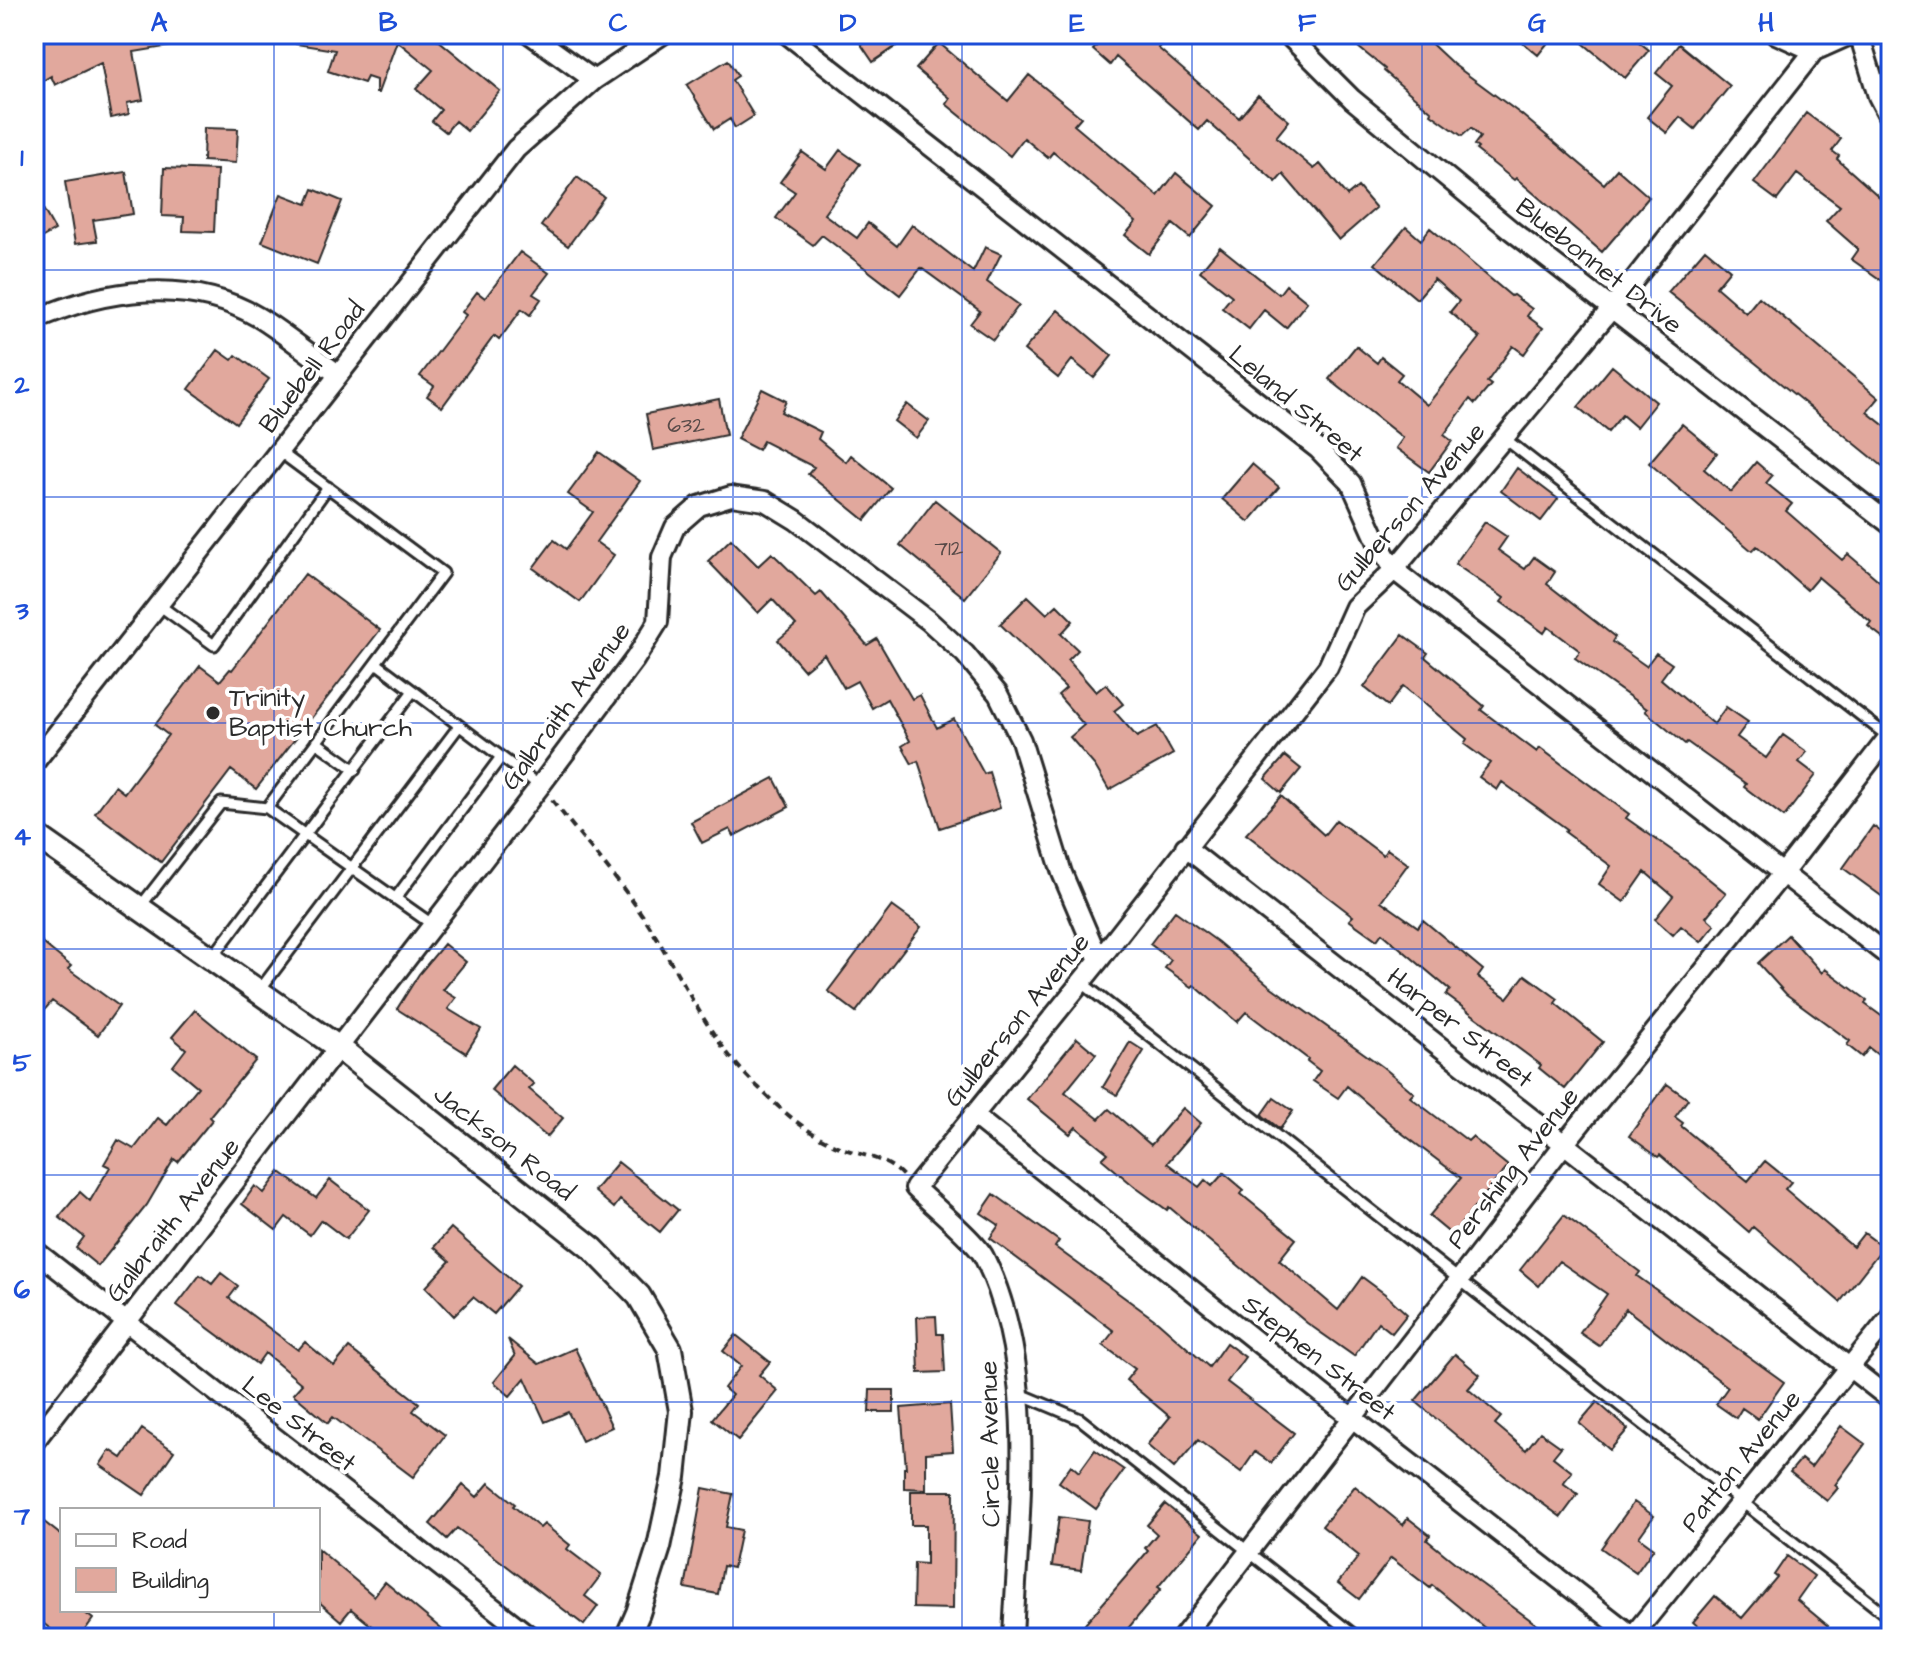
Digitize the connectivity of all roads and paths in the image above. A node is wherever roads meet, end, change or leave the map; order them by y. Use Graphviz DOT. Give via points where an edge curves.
graph roads {
  1 [pos="530,34"];
  2 [pos="663,34"];
  3 [pos="787,34"];
  4 [pos="1287,34"];
  5 [pos="1315,34"];
  6 [pos="1776,34"];
  7 [pos="1852,34"];
  8 [pos="1859,34"];
  9 [pos="1303,50"];
  10 [pos="1814,51"];
  11 [pos="594,80"];
  12 [pos="1891,121"];
  13 [pos="1612,308"];
  14 [pos="34,320"];
  15 [pos="338,374"];
  16 [pos="1504,438"];
  17 [pos="280,452"];
  18 [pos="328,487"];
  19 [pos="1891,525"];
  20 [pos="1394,570"];
  21 [pos="159,605"];
  22 [pos="376,663"];
  23 [pos="413,691"];
  24 [pos="459,726"];
  25 [pos="1890,737"];
  26 [pos="316,742"];
  27 [pos="501,757"];
  28 [pos="34,763"];
  29 [pos="355,770"];
  30 [pos="540,786"];
  31 [pos="267,808"];
  32 [pos="34,834"];
  33 [pos="304,836"];
  34 [pos="1185,847"];
  35 [pos="351,869"];
  36 [pos="1783,873"];
  37 [pos="395,899"];
  38 [pos="140,907"];
  39 [pos="434,925"];
  40 [pos="212,958"];
  41 [pos="1891,958"];
  42 [pos="1099,960"];
  43 [pos="1081,982"];
  44 [pos="259,991"];
  45 [pos="339,1048"];
  46 [pos="973,1115"];
  47 [pos="1565,1143"];
  48 [pos="915,1188"];
  49 [pos="34,1250"];
  50 [pos="1459,1279"];
  51 [pos="1891,1316"];
  52 [pos="127,1323"];
  53 [pos="1851,1367"];
  54 [pos="1018,1393"];
  55 [pos="1891,1400"];
  56 [pos="1351,1417"];
  57 [pos="34,1442"];
  58 [pos="1742,1502"];
  59 [pos="1248,1551"];
  60 [pos="1891,1619"];
  61 [pos="1633,1637"];
  62 [pos="532,1638"];
  63 [pos="627,1638"];
  64 [pos="1013,1638"];
  65 [pos="1182,1638"];
  66 [pos="1358,1638"];
  1 -- 11 [label="street"];
  2 -- 11 [label="street, Bluebell Road"];
  3 -- 20 [label="street, Leland Street" via="1318,449 1351,483"];
  4 -- 9 [label="street, Bluebonnet Drive"];
  5 -- 9 [label="street"];
  6 -- 10 [label="street"];
  7 -- 10 [label="street, Gulberson Avenue"];
  8 -- 12 [label="street"];
  9 -- 13 [label="street, Bluebonnet Drive" via="1364,109"];
  10 -- 13 [label="street, Gulberson Avenue"];
  11 -- 15 [label="street, Bluebell Road" via="516,149"];
  13 -- 16 [label="street, Gulberson Avenue"];
  13 -- 19 [label="street, Bluebonnet Drive"];
  14 -- 15 [label="street" via="86,299 159,289 216,298 257,317"];
  15 -- 17 [label="street, Bluebell Road"];
  16 -- 20 [label="street, Gulberson Avenue"];
  16 -- 25 [label="lane"];
  17 -- 18 [label="lane"];
  17 -- 21 [label="street, Bluebell Road"];
  18 -- 21 [label="lane" via="214,645"];
  18 -- 22 [label="lane" via="443,573"];
  20 -- 34 [label="street, Gulberson Avenue" via="1355,607 1328,667"];
  20 -- 36 [label="street, Leland Street"];
  21 -- 28 [label="street, Bluebell Road"];
  22 -- 23 [label="lane"];
  22 -- 26 [label="lane"];
  23 -- 24 [label="lane"];
  23 -- 29 [label="lane"];
  24 -- 27 [label="lane"];
  24 -- 35 [label="lane"];
  25 -- 36 [label="street, Pershing Avenue"];
  26 -- 29 [label="lane"];
  26 -- 31 [label="lane"];
  27 -- 30 [label="lane"];
  27 -- 37 [label="lane"];
  29 -- 33 [label="lane"];
  30 -- 39 [label="street, Galbraith Avenue"];
  30 -- 42 [label="street, Galbraith Avenue" via="658,622 662,557 675,527 699,506 731,496 765,501 929,621 998,694 1021,740 1062,873"];
  30 -- 48 [label="path" via="634,903 695,1006 744,1073 804,1127 837,1146 892,1164"];
  31 -- 33 [label="lane"];
  31 -- 38 [label="lane" via="221,803"];
  32 -- 38 [label="street, Jackson Road"];
  33 -- 35 [label="lane"];
  33 -- 40 [label="lane"];
  34 -- 42 [label="street, Gulberson Avenue"];
  34 -- 47 [label="street, Harper Street"];
  35 -- 37 [label="lane"];
  35 -- 44 [label="lane"];
  36 -- 41 [label="street, Leland Street"];
  36 -- 47 [label="street, Pershing Avenue"];
  37 -- 39 [label="lane"];
  38 -- 40 [label="street, Jackson Road"];
  39 -- 45 [label="street, Galbraith Avenue"];
  40 -- 44 [label="street, Jackson Road"];
  42 -- 43 [label="street, Gulberson Avenue"];
  43 -- 46 [label="street, Gulberson Avenue"];
  43 -- 50 [label="lane"];
  44 -- 45 [label="street, Jackson Road"];
  45 -- 52 [label="street, Galbraith Avenue"];
  45 -- 63 [label="street, Jackson Road" via="593,1249 639,1296 670,1349 681,1411 674,1477 659,1547"];
  46 -- 48 [label="street, Gulberson Avenue"];
  46 -- 56 [label="street, Stephen Street"];
  47 -- 50 [label="street, Pershing Avenue"];
  47 -- 53 [label="street, Harper Street"];
  48 -- 54 [label="street, Circle Avenue" via="983,1254 1014,1345"];
  49 -- 52 [label="street, Lee Street"];
  50 -- 56 [label="street, Pershing Avenue"];
  50 -- 58 [label="lane"];
  51 -- 53 [label="street, Patton Avenue"];
  52 -- 57 [label="street, Galbraith Avenue"];
  52 -- 62 [label="street, Lee Street"];
  53 -- 55 [label="street, Harper Street"];
  53 -- 58 [label="street, Patton Avenue"];
  54 -- 59 [label="lane" via="1080,1419"];
  54 -- 64 [label="street, Circle Avenue" via="1021,1444"];
  56 -- 59 [label="street, Pershing Avenue"];
  56 -- 61 [label="street, Stephen Street"];
  58 -- 60 [label="lane"];
  58 -- 61 [label="street, Patton Avenue"];
  59 -- 65 [label="street, Pershing Avenue"];
  59 -- 66 [label="lane"];
}
